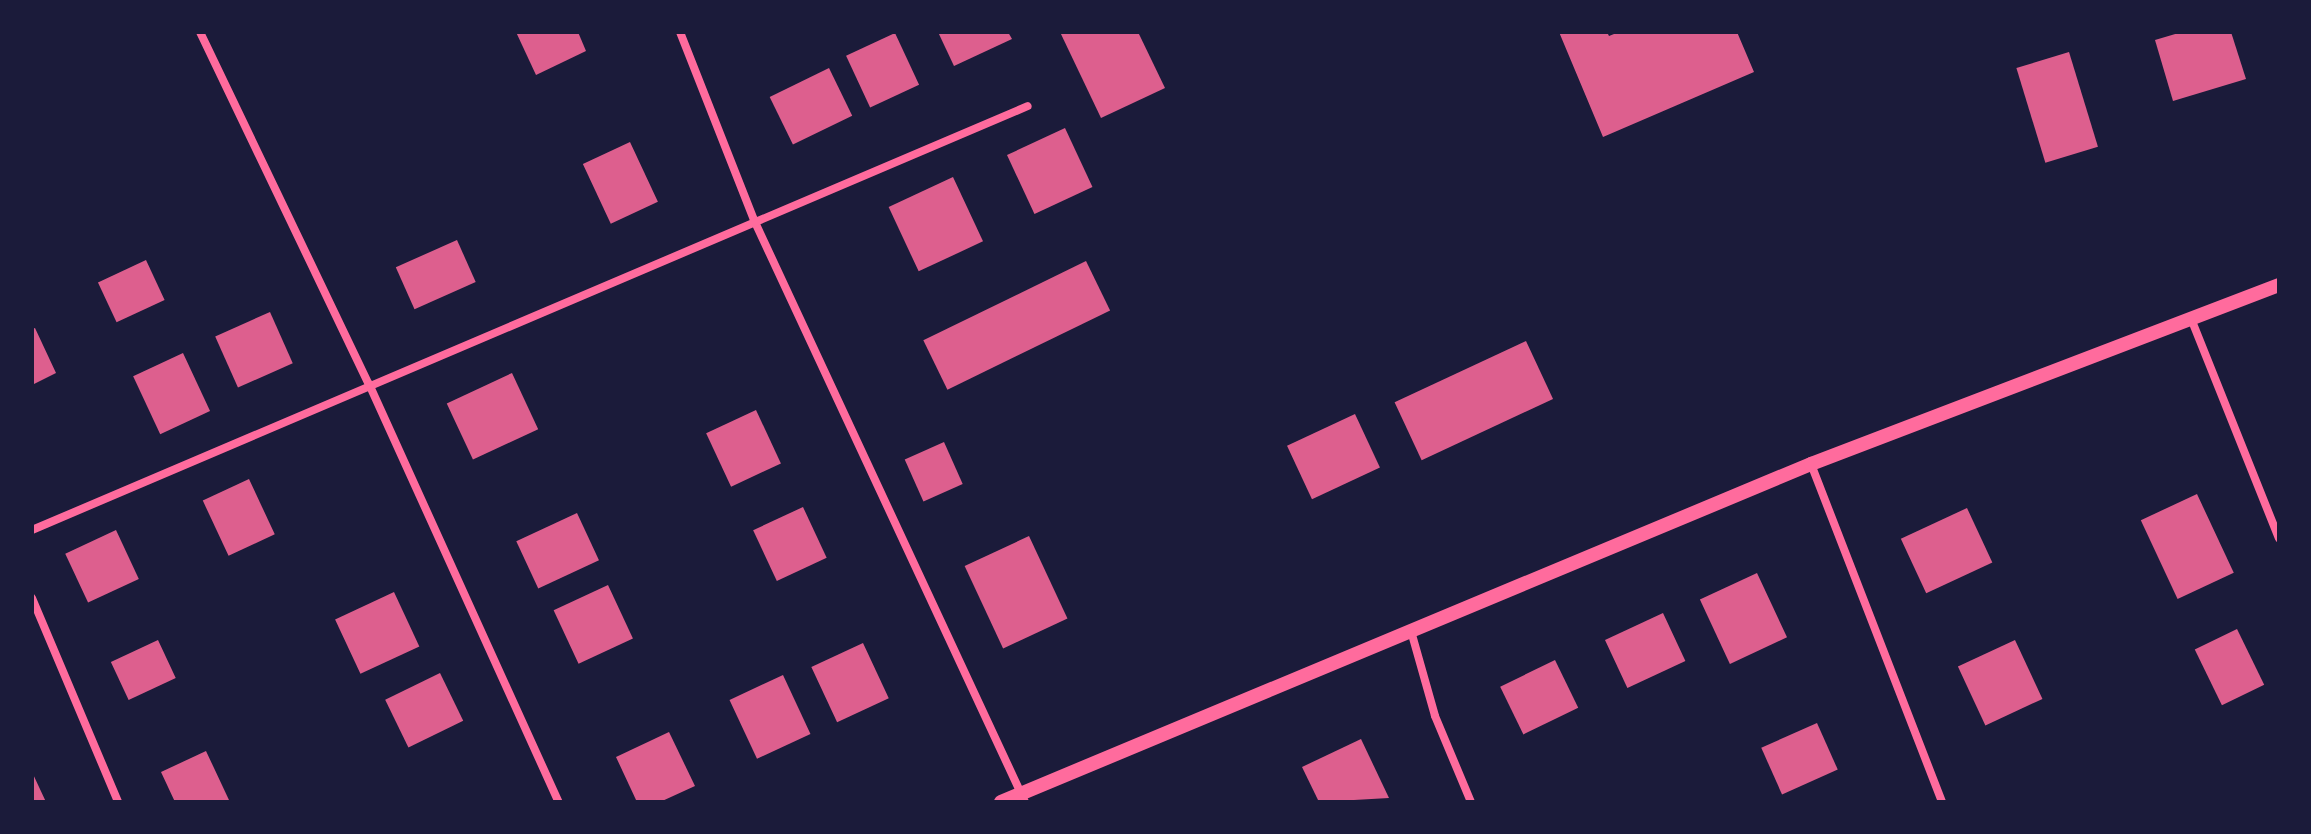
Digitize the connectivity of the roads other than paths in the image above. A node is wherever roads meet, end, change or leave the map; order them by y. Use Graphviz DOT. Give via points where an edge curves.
graph roads {
  1 [pos="680,32"];
  2 [pos="201,33"];
  3 [pos="1028,106"];
  4 [pos="754,220"];
  5 [pos="2279,285"];
  6 [pos="2192,321"];
  7 [pos="369,384"];
  8 [pos="1811,464"];
  9 [pos="32,530"];
  10 [pos="2279,538"];
  11 [pos="32,598"];
  12 [pos="1411,630"];
  13 [pos="1022,798"];
  14 [pos="118,802"];
  15 [pos="559,802"];
  16 [pos="1001,802"];
  17 [pos="1471,802"];
  18 [pos="1942,802"];
  1 -- 4 [label="street"];
  2 -- 7 [label="street"];
  3 -- 4 [label="street"];
  4 -- 7 [label="street"];
  4 -- 13 [label="street"];
  5 -- 6 [label="street"];
  6 -- 8 [label="street"];
  6 -- 10 [label="street"];
  7 -- 9 [label="street"];
  7 -- 15 [label="street"];
  8 -- 12 [label="street"];
  8 -- 18 [label="street"];
  11 -- 14 [label="street"];
  12 -- 13 [label="street"];
  12 -- 17 [label="street" via="1435,716"];
  13 -- 16 [label="street"];
}
